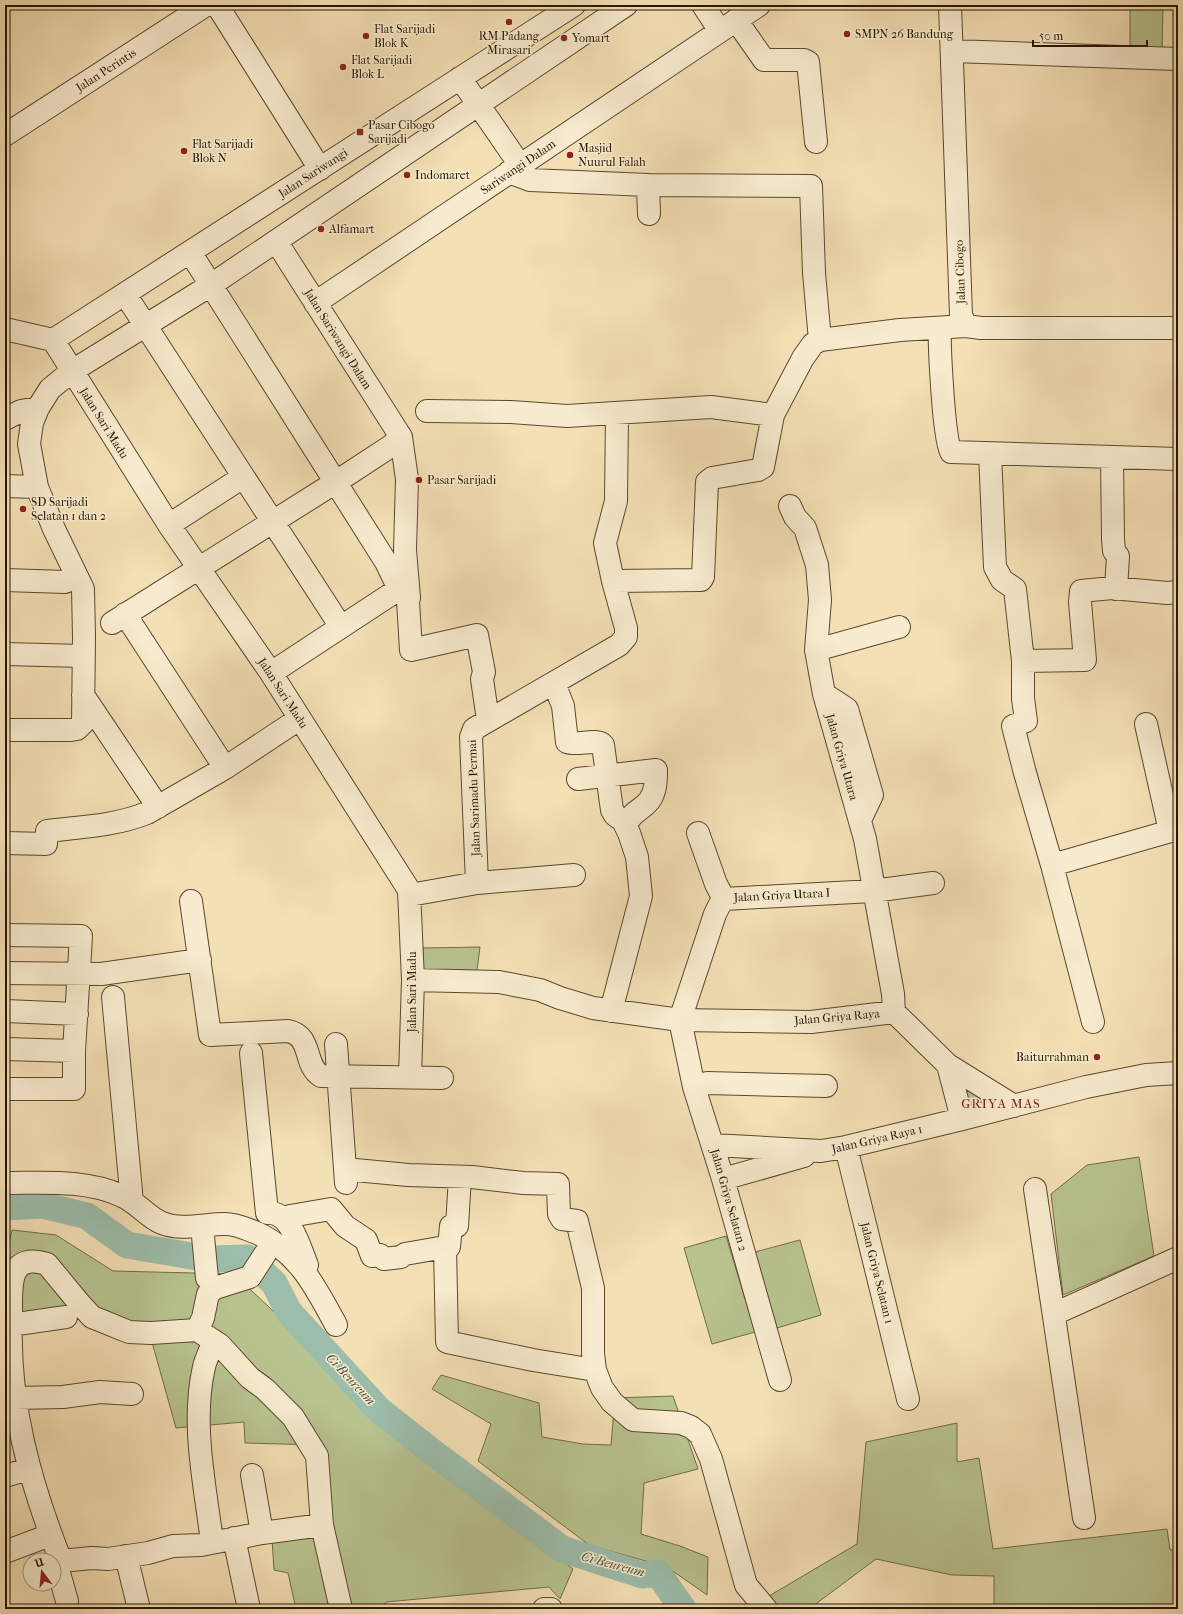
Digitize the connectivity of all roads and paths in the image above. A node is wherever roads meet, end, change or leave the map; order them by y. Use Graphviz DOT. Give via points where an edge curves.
graph roads {
  1 [pos="206,5"];
  2 [pos="217,5"];
  3 [pos="574,5"];
  4 [pos="626,5"];
  5 [pos="703,5"];
  6 [pos="759,5"];
  7 [pos="950,5"];
  8 [pos="728,25"];
  9 [pos="952,51"];
  10 [pos="1178,59"];
  11 [pos="460,78"];
  12 [pos="478,105"];
  13 [pos="5,135"];
  14 [pos="816,142"];
  15 [pos="320,169"];
  16 [pos="514,169"];
  17 [pos="648,185"];
  18 [pos="649,214"];
  19 [pos="276,241"];
  20 [pos="190,252"];
  21 [pos="211,285"];
  22 [pos="125,294"];
  23 [pos="315,303"];
  24 [pos="145,326"];
  25 [pos="966,326"];
  26 [pos="940,328"];
  27 [pos="1178,328"];
  28 [pos="5,329"];
  29 [pos="53,340"];
  30 [pos="820,340"];
  31 [pos="72,371"];
  32 [pos="38,408"];
  33 [pos="427,411"];
  34 [pos="617,414"];
  35 [pos="773,415"];
  36 [pos="5,419"];
  37 [pos="401,437"];
  38 [pos="990,454"];
  39 [pos="1112,457"];
  40 [pos="1178,459"];
  41 [pos="243,477"];
  42 [pos="336,482"];
  43 [pos="5,486"];
  44 [pos="38,486"];
  45 [pos="790,506"];
  46 [pos="272,522"];
  47 [pos="169,525"];
  48 [pos="198,568"];
  49 [pos="75,573"];
  50 [pos="5,580"];
  51 [pos="613,581"];
  52 [pos="1116,589"];
  53 [pos="1178,592"];
  54 [pos="341,627"];
  55 [pos="899,627"];
  56 [pos="816,650"];
  57 [pos="5,654"];
  58 [pos="83,656"];
  59 [pos="1023,661"];
  60 [pos="271,673"];
  61 [pos="554,683"];
  62 [pos="83,695"];
  63 [pos="299,720"];
  64 [pos="488,720"];
  65 [pos="1146,724"];
  66 [pos="5,730"];
  67 [pos="225,768"];
  68 [pos="606,775"];
  69 [pos="578,779"];
  70 [pos="158,807"];
  71 [pos="626,826"];
  72 [pos="1174,830"];
  73 [pos="698,832"];
  74 [pos="5,843"];
  75 [pos="1052,865"];
  76 [pos="574,875"];
  77 [pos="477,883"];
  78 [pos="934,883"];
  79 [pos="873,891"];
  80 [pos="410,895"];
  81 [pos="724,899"];
  82 [pos="191,901"];
  83 [pos="5,935"];
  84 [pos="200,960"];
  85 [pos="5,973"];
  86 [pos="79,975"];
  87 [pos="413,980"];
  88 [pos="113,997"];
  89 [pos="5,1011"];
  90 [pos="611,1011"];
  91 [pos="894,1012"];
  92 [pos="77,1014"];
  93 [pos="680,1020"];
  94 [pos="1093,1022"];
  95 [pos="336,1044"];
  96 [pos="5,1049"];
  97 [pos="74,1051"];
  98 [pos="251,1053"];
  99 [pos="948,1065"];
  100 [pos="1178,1073"];
  101 [pos="337,1077"];
  102 [pos="410,1077"];
  103 [pos="442,1078"];
  104 [pos="826,1086"];
  105 [pos="694,1087"];
  106 [pos="5,1089"];
  107 [pos="1014,1106"];
  108 [pos="962,1119"];
  109 [pos="713,1145"];
  110 [pos="846,1147"];
  111 [pos="821,1151"];
  112 [pos="460,1177"];
  113 [pos="723,1179"];
  114 [pos="5,1183"];
  115 [pos="1034,1189"];
  116 [pos="132,1202"];
  117 [pos="267,1212"];
  118 [pos="290,1216"];
  119 [pos="224,1224"];
  120 [pos="202,1230"];
  121 [pos="445,1247"];
  122 [pos="265,1254"];
  123 [pos="1178,1258"];
  124 [pos="206,1278"];
  125 [pos="316,1288"];
  126 [pos="1054,1314"];
  127 [pos="66,1317"];
  128 [pos="10,1325"];
  129 [pos="336,1325"];
  130 [pos="206,1335"];
  131 [pos="595,1370"];
  132 [pos="780,1380"];
  133 [pos="132,1394"];
  134 [pos="908,1399"];
  135 [pos="11,1405"];
  136 [pos="28,1469"];
  137 [pos="252,1475"];
  138 [pos="5,1476"];
  139 [pos="1084,1518"];
  140 [pos="322,1525"];
  141 [pos="262,1532"];
  142 [pos="50,1535"];
  143 [pos="234,1538"];
  144 [pos="212,1542"];
  145 [pos="5,1552"];
  146 [pos="57,1552"];
  147 [pos="126,1556"];
  148 [pos="62,1561"];
  149 [pos="62,1585"];
  150 [pos="66,1601"];
  151 [pos="139,1609"];
  152 [pos="249,1609"];
  153 [pos="341,1609"];
  154 [pos="544,1609"];
  155 [pos="551,1609"];
  156 [pos="766,1609"];
  1 -- 13 [label="street, Jalan Perintis"];
  2 -- 15 [label="street"];
  3 -- 11 [label="street, Jalan Sariwangi"];
  4 -- 12 [label="street"];
  5 -- 8 [label="street"];
  6 -- 8 [label="street, Sariwangi Dalam"];
  7 -- 9 [label="street, Jalan Cibogo"];
  8 -- 14 [label="street" via="764,60 808,62"];
  8 -- 16 [label="street, Sariwangi Dalam"];
  9 -- 10 [label="street"];
  9 -- 25 [label="street, Jalan Cibogo" via="961,315"];
  11 -- 12 [label="street"];
  11 -- 15 [label="street, Jalan Sariwangi"];
  12 -- 16 [label="street"];
  12 -- 19 [label="street"];
  15 -- 20 [label="street, Jalan Sariwangi"];
  16 -- 17 [label="street" via="530,180"];
  16 -- 23 [label="street, Sariwangi Dalam"];
  17 -- 18 [label="street"];
  17 -- 30 [label="street" via="811,186 814,273"];
  19 -- 21 [label="street"];
  19 -- 23 [label="street, Jalan Sariwangi Dalam"];
  20 -- 21 [label="street"];
  20 -- 22 [label="street, Jalan Sariwangi"];
  21 -- 24 [label="street"];
  21 -- 42 [label="street"];
  22 -- 24 [label="street"];
  22 -- 29 [label="street, Jalan Sariwangi"];
  23 -- 37 [label="street, Jalan Sariwangi Dalam"];
  24 -- 31 [label="street"];
  24 -- 41 [label="street"];
  25 -- 26 [label="street"];
  25 -- 27 [label="street"];
  26 -- 30 [label="street"];
  26 -- 38 [label="street" via="949,449 956,453"];
  28 -- 29 [label="street"];
  29 -- 31 [label="street, Jalan Sari Madu"];
  30 -- 35 [label="street" via="813,344 803,358"];
  31 -- 32 [label="street" via="50,389"];
  31 -- 47 [label="street, Jalan Sari Madu"];
  32 -- 36 [label="street" via="21,411"];
  32 -- 44 [label="street" via="32,423 29,444"];
  33 -- 34 [label="street" via="567,416"];
  34 -- 35 [label="street" via="710,407"];
  34 -- 51 [label="street, Jalan Sarimadu Permai" via="616,501 605,543"];
  35 -- 51 [label="street" via="763,467 712,478 707,482 701,580"];
  37 -- 42 [label="street"];
  37 -- 64 [label="street" via="407,479 405,550 411,650 477,635 484,672 482,679"];
  38 -- 39 [label="street"];
  38 -- 59 [label="street" via="995,567 1002,580 1015,589"];
  39 -- 40 [label="street"];
  39 -- 52 [label="street" via="1113,539 1114,552 1118,556"];
  41 -- 46 [label="street"];
  41 -- 47 [label="street"];
  42 -- 46 [label="street"];
  42 -- 54 [label="street" via="386,562 399,589"];
  43 -- 44 [label="street"];
  44 -- 49 [label="street" via="54,529"];
  45 -- 56 [label="street, Jalan Griya Utara" via="795,517 805,528 817,565 820,600"];
  46 -- 48 [label="street"];
  46 -- 54 [label="street"];
  47 -- 48 [label="street, Jalan Sari Madu"];
  48 -- 60 [label="street, Jalan Sari Madu"];
  48 -- 67 [label="street" via="118,618"];
  49 -- 50 [label="street" via="65,582"];
  49 -- 58 [label="street" via="83,589"];
  51 -- 61 [label="street, Jalan Sarimadu Permai" via="626,628 623,642"];
  52 -- 53 [label="street"];
  52 -- 59 [label="street" via="1081,591 1085,660"];
  54 -- 60 [label="street"];
  55 -- 56 [label="street"];
  56 -- 79 [label="street, Jalan Griya Utara" via="824,694 865,839"];
  57 -- 58 [label="street"];
  58 -- 62 [label="street"];
  59 -- 75 [label="street" via="1026,721 1013,726"];
  60 -- 63 [label="street, Jalan Sari Madu"];
  61 -- 64 [label="street, Jalan Sarimadu Permai"];
  61 -- 68 [label="street" via="562,706 567,742 601,743"];
  62 -- 66 [label="street" via="83,723 78,729"];
  62 -- 70 [label="street"];
  63 -- 67 [label="street"];
  63 -- 80 [label="street, Jalan Sari Madu" via="406,884"];
  64 -- 77 [label="street, Jalan Sarimadu Permai" via="474,729 471,738"];
  65 -- 72 [label="street"];
  67 -- 70 [label="street"];
  68 -- 69 [label="street"];
  68 -- 71 [label="street" via="612,810"];
  68 -- 71 [label="street" via="656,770 654,790 649,801 633,813"];
  70 -- 74 [label="street" via="128,819 96,826 47,831 46,844"];
  71 -- 90 [label="street" via="637,857 641,896"];
  72 -- 75 [label="street"];
  73 -- 81 [label="street" via="716,884"];
  75 -- 94 [label="street"];
  76 -- 77 [label="street"];
  77 -- 80 [label="street"];
  78 -- 79 [label="street, Jalan Griya Utara I"];
  79 -- 81 [label="street, Jalan Griya Utara I"];
  79 -- 91 [label="street, Jalan Griya Utara" via="894,994"];
  80 -- 87 [label="street, Jalan Sari Madu"];
  81 -- 93 [label="street, Jalan Griya Utara I" via="715,914"];
  82 -- 84 [label="street"];
  83 -- 86 [label="street" via="81,936"];
  84 -- 86 [label="street"];
  84 -- 101 [label="street" via="210,1035 288,1031 297,1033 316,1072 321,1076"];
  85 -- 86 [label="street"];
  86 -- 92 [label="street"];
  87 -- 90 [label="street, Jalan Griya Raya" via="499,982 540,990"];
  87 -- 102 [label="street, Jalan Sari Madu"];
  88 -- 116 [label="street"];
  89 -- 92 [label="street"];
  90 -- 93 [label="street, Jalan Griya Raya"];
  91 -- 93 [label="street, Jalan Griya Raya" via="811,1022"];
  91 -- 99 [label="street, Jalan Griya Raya"];
  92 -- 97 [label="street"];
  93 -- 105 [label="street, Jalan Griya Selatan 2"];
  95 -- 101 [label="street"];
  96 -- 97 [label="street"];
  97 -- 106 [label="street" via="74,1089"];
  98 -- 117 [label="street"];
  99 -- 107 [label="street, Jalan Griya Raya"];
  99 -- 108 [label="street"];
  100 -- 107 [label="street" via="1146,1075 1086,1087"];
  101 -- 102 [label="street"];
  101 -- 112 [label="street" via="346,1176"];
  102 -- 103 [label="street"];
  104 -- 105 [label="street" via="706,1083"];
  105 -- 109 [label="street, Jalan Griya Selatan 2"];
  107 -- 108 [label="street, Jalan Griya Raya 1"];
  108 -- 110 [label="street, Jalan Griya Raya 1"];
  109 -- 111 [label="street, Jalan Griya Raya 1"];
  109 -- 113 [label="street, Jalan Griya Selatan 2"];
  110 -- 111 [label="street, Jalan Griya Raya 1"];
  110 -- 134 [label="street, Jalan Griya Selatan 1"];
  111 -- 113 [label="street"];
  112 -- 121 [label="street" via="457,1226 451,1226 449,1246"];
  112 -- 131 [label="street" via="558,1184 560,1214 562,1219 577,1221 588,1262 593,1288"];
  113 -- 132 [label="street, Jalan Griya Selatan 2"];
  114 -- 116 [label="street" via="80,1185 121,1195"];
  115 -- 126 [label="street"];
  116 -- 120 [label="street" via="162,1223"];
  117 -- 119 [label="street"];
  117 -- 125 [label="street" via="281,1215 288,1223"];
  118 -- 121 [label="street" via="331,1209 345,1226 366,1240 372,1256 380,1255 384,1259"];
  119 -- 120 [label="street"];
  119 -- 125 [label="street" via="238,1225 285,1249"];
  120 -- 124 [label="street"];
  121 -- 131 [label="street" via="447,1342"];
  122 -- 130 [label="street" via="250,1277 215,1288 208,1294 203,1318"];
  123 -- 126 [label="street"];
  125 -- 129 [label="street"];
  126 -- 139 [label="street"];
  127 -- 128 [label="street"];
  128 -- 130 [label="street" via="10,1286 16,1270 24,1262 36,1261 47,1264 92,1317 116,1328 129,1332"];
  128 -- 135 [label="street"];
  130 -- 140 [label="street" via="293,1417 313,1448 317,1456"];
  130 -- 144 [label="street" via="200,1389 199,1432"];
  131 -- 156 [label="street" via="602,1388 612,1402 633,1420 681,1423 700,1434 712,1459 746,1585"];
  133 -- 135 [label="street" via="100,1392"];
  135 -- 136 [label="street"];
  136 -- 138 [label="street"];
  136 -- 142 [label="street"];
  137 -- 141 [label="street"];
  140 -- 141 [label="street"];
  140 -- 153 [label="street"];
  141 -- 143 [label="street"];
  142 -- 145 [label="street"];
  142 -- 146 [label="street"];
  143 -- 144 [label="street"];
  143 -- 152 [label="street"];
  144 -- 147 [label="street" via="173,1546"];
  147 -- 148 [label="street"];
  147 -- 151 [label="street"];
  149 -- 150 [label="street"];
  154 -- 155 [label="street"];
}
